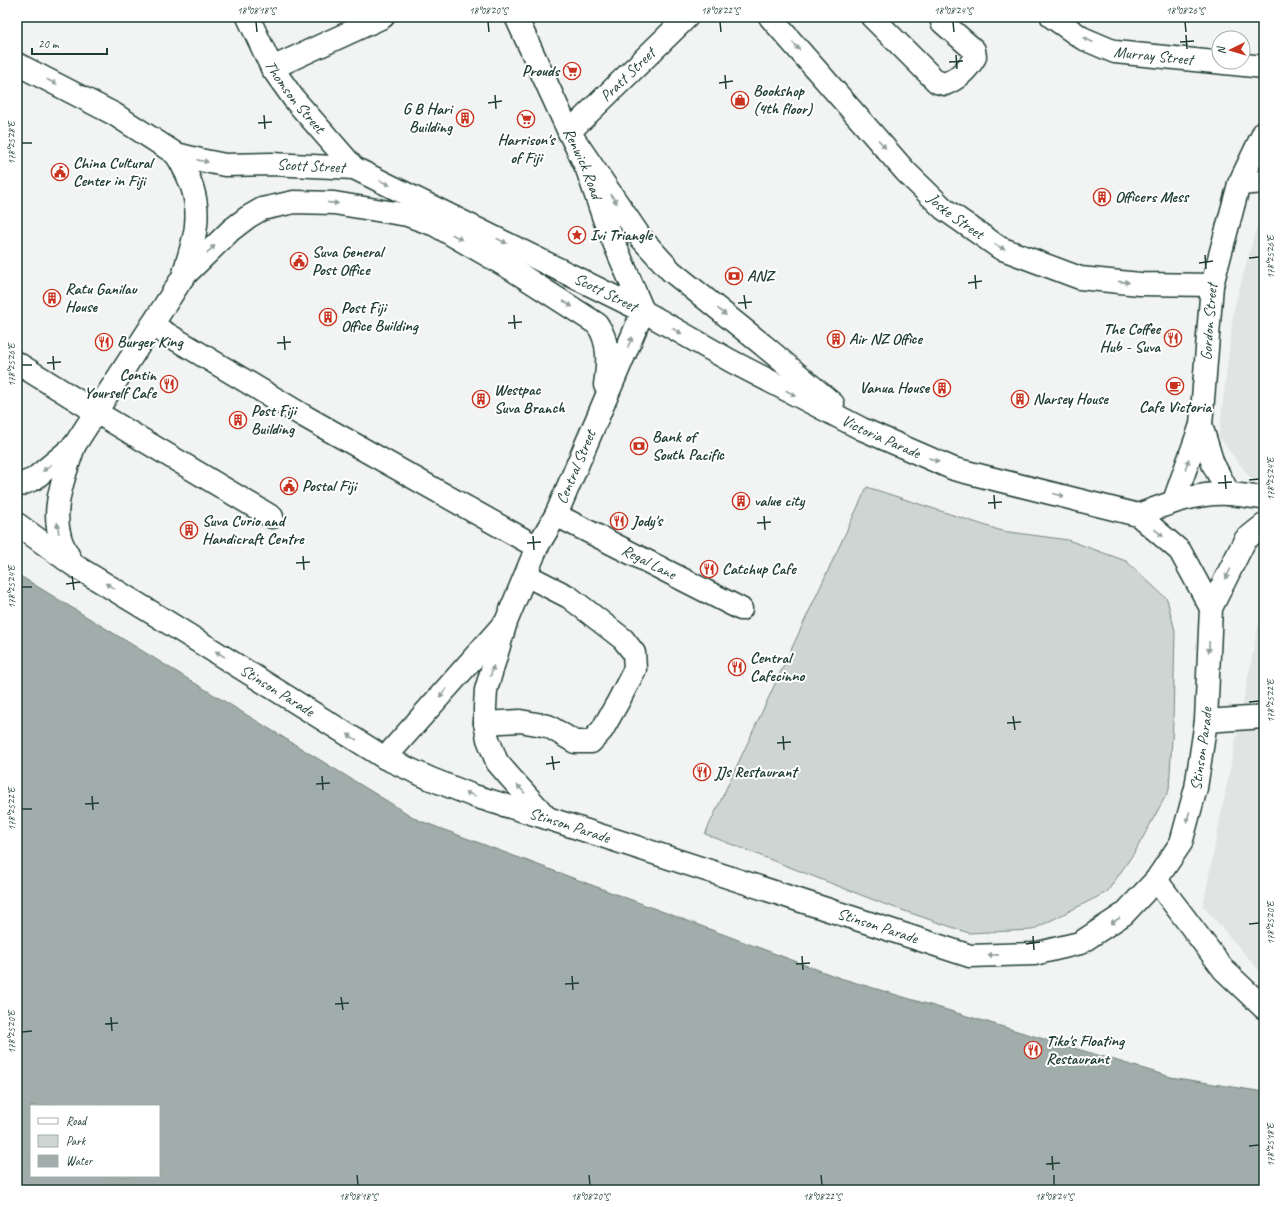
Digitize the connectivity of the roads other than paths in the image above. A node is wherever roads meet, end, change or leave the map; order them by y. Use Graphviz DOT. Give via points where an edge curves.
graph roads {
  1 [pos="248,17"];
  2 [pos="383,17"];
  3 [pos="516,17"];
  4 [pos="687,17"];
  5 [pos="770,17"];
  6 [pos="872,17"];
  7 [pos="941,17"];
  8 [pos="1052,17"];
  9 [pos="17,64"];
  10 [pos="1264,67"];
  11 [pos="272,68"];
  12 [pos="569,132"];
  13 [pos="1264,132"];
  14 [pos="176,154"];
  15 [pos="354,168"];
  16 [pos="1264,182"];
  17 [pos="1239,184"];
  18 [pos="183,277"];
  19 [pos="1212,284"];
  20 [pos="643,312"];
  21 [pos="152,325"];
  22 [pos="17,363"];
  23 [pos="603,404"];
  24 [pos="96,412"];
  25 [pos="1201,424"];
  26 [pos="862,429"];
  27 [pos="74,446"];
  28 [pos="17,486"];
  29 [pos="1229,494"];
  30 [pos="1264,498"];
  31 [pos="1174,501"];
  32 [pos="556,515"];
  33 [pos="1138,515"];
  34 [pos="272,517"];
  35 [pos="17,524"];
  36 [pos="1264,525"];
  37 [pos="537,546"];
  38 [pos="72,564"];
  39 [pos="526,575"];
  40 [pos="1211,608"];
  41 [pos="741,609"];
  42 [pos="506,622"];
  43 [pos="1264,717"];
  44 [pos="1206,721"];
  45 [pos="485,723"];
  46 [pos="386,758"];
  47 [pos="548,818"];
  48 [pos="1156,880"];
  49 [pos="1264,1008"];
  1 -- 11 [label="main road, Thomson Street"];
  2 -- 11 [label="main road"];
  3 -- 12 [label="main road, Renwick Road"];
  4 -- 12 [label="main road, Pratt Street"];
  5 -- 19 [label="main road, Joske Street, one-way" via="906,172 944,209 1000,248 1080,278 1140,284"];
  6 -- 7 [label="main road" via="937,82 945,84 953,81 975,57 974,50 942,22"];
  10 -- 8 [label="main road, Murray Street, one-way" via="1115,52 1082,38"];
  9 -- 14 [label="main road, Scott Street, one-way" via="114,114"];
  11 -- 15 [label="main road, Thomson Street" via="294,99"];
  12 -- 20 [label="main road, Renwick Road" via="587,169 604,219"];
  12 -- 26 [label="main road, one-way" via="641,238 671,271"];
  13 -- 17 [label="main road, Gordon Street"];
  14 -- 15 [label="main road, Scott Street, one-way" via="224,165 271,164"];
  14 -- 18 [label="main road" via="187,172 196,205 196,226"];
  15 -- 20 [label="main road, Scott Street, one-way"];
  16 -- 17 [label="main road"];
  17 -- 19 [label="main road, Gordon Street"];
  18 -- 21 [label="main road"];
  18 -- 23 [label="main road, one-way" via="231,230 262,209 276,205 294,202 334,203 407,215 458,237 598,324 607,346 608,357"];
  19 -- 25 [label="main road, Gordon Street"];
  23 -- 20 [label="main road, Central Street, one-way"];
  20 -- 26 [label="main road, Victoria Parade, one-way"];
  21 -- 24 [label="main road"];
  21 -- 37 [label="main road" via="304,416"];
  22 -- 24 [label="main road"];
  23 -- 32 [label="main road, Central Street"];
  24 -- 27 [label="main road"];
  24 -- 34 [label="main road"];
  25 -- 29 [label="main road, Gordon Street" via="1213,464"];
  31 -- 25 [label="main road, Gordon Street, one-way"];
  26 -- 33 [label="main road, Victoria Parade, one-way" via="954,469"];
  27 -- 28 [label="main road, one-way" via="34,479"];
  38 -- 27 [label="main road, one-way" via="60,538 57,508 60,488"];
  29 -- 30 [label="main road"];
  29 -- 31 [label="main road"];
  31 -- 33 [label="main road"];
  32 -- 37 [label="main road, Central Street"];
  32 -- 41 [label="main road, Regal Lane"];
  33 -- 40 [label="main road, Victoria Parade, one-way" via="1180,552"];
  35 -- 38 [label="main road, Stinson Parade"];
  36 -- 40 [label="main road, Stinson Parade, one-way" via="1245,540"];
  37 -- 39 [label="main road, Central Street"];
  46 -- 38 [label="main road, Stinson Parade, one-way"];
  39 -- 42 [label="main road, Central Street"];
  39 -- 45 [label="main road" via="569,596 623,639 634,653 635,669 602,730 591,742 575,742 548,726 520,722"];
  40 -- 44 [label="main road, Stinson Parade, one-way"];
  45 -- 42 [label="main road, Central Street, one-way" via="486,690"];
  42 -- 46 [label="main road, Central Street, one-way"];
  43 -- 44 [label="main road"];
  44 -- 48 [label="main road, Stinson Parade, one-way" via="1196,788 1181,843"];
  47 -- 45 [label="main road, Central Street, one-way" via="498,762 488,739"];
  47 -- 46 [label="main road, Stinson Parade, one-way" via="474,796"];
  48 -- 47 [label="main road, Stinson Parade, one-way" via="1124,914 1080,943 1034,954 970,956"];
  48 -- 49 [label="main road" via="1224,970"];
}
